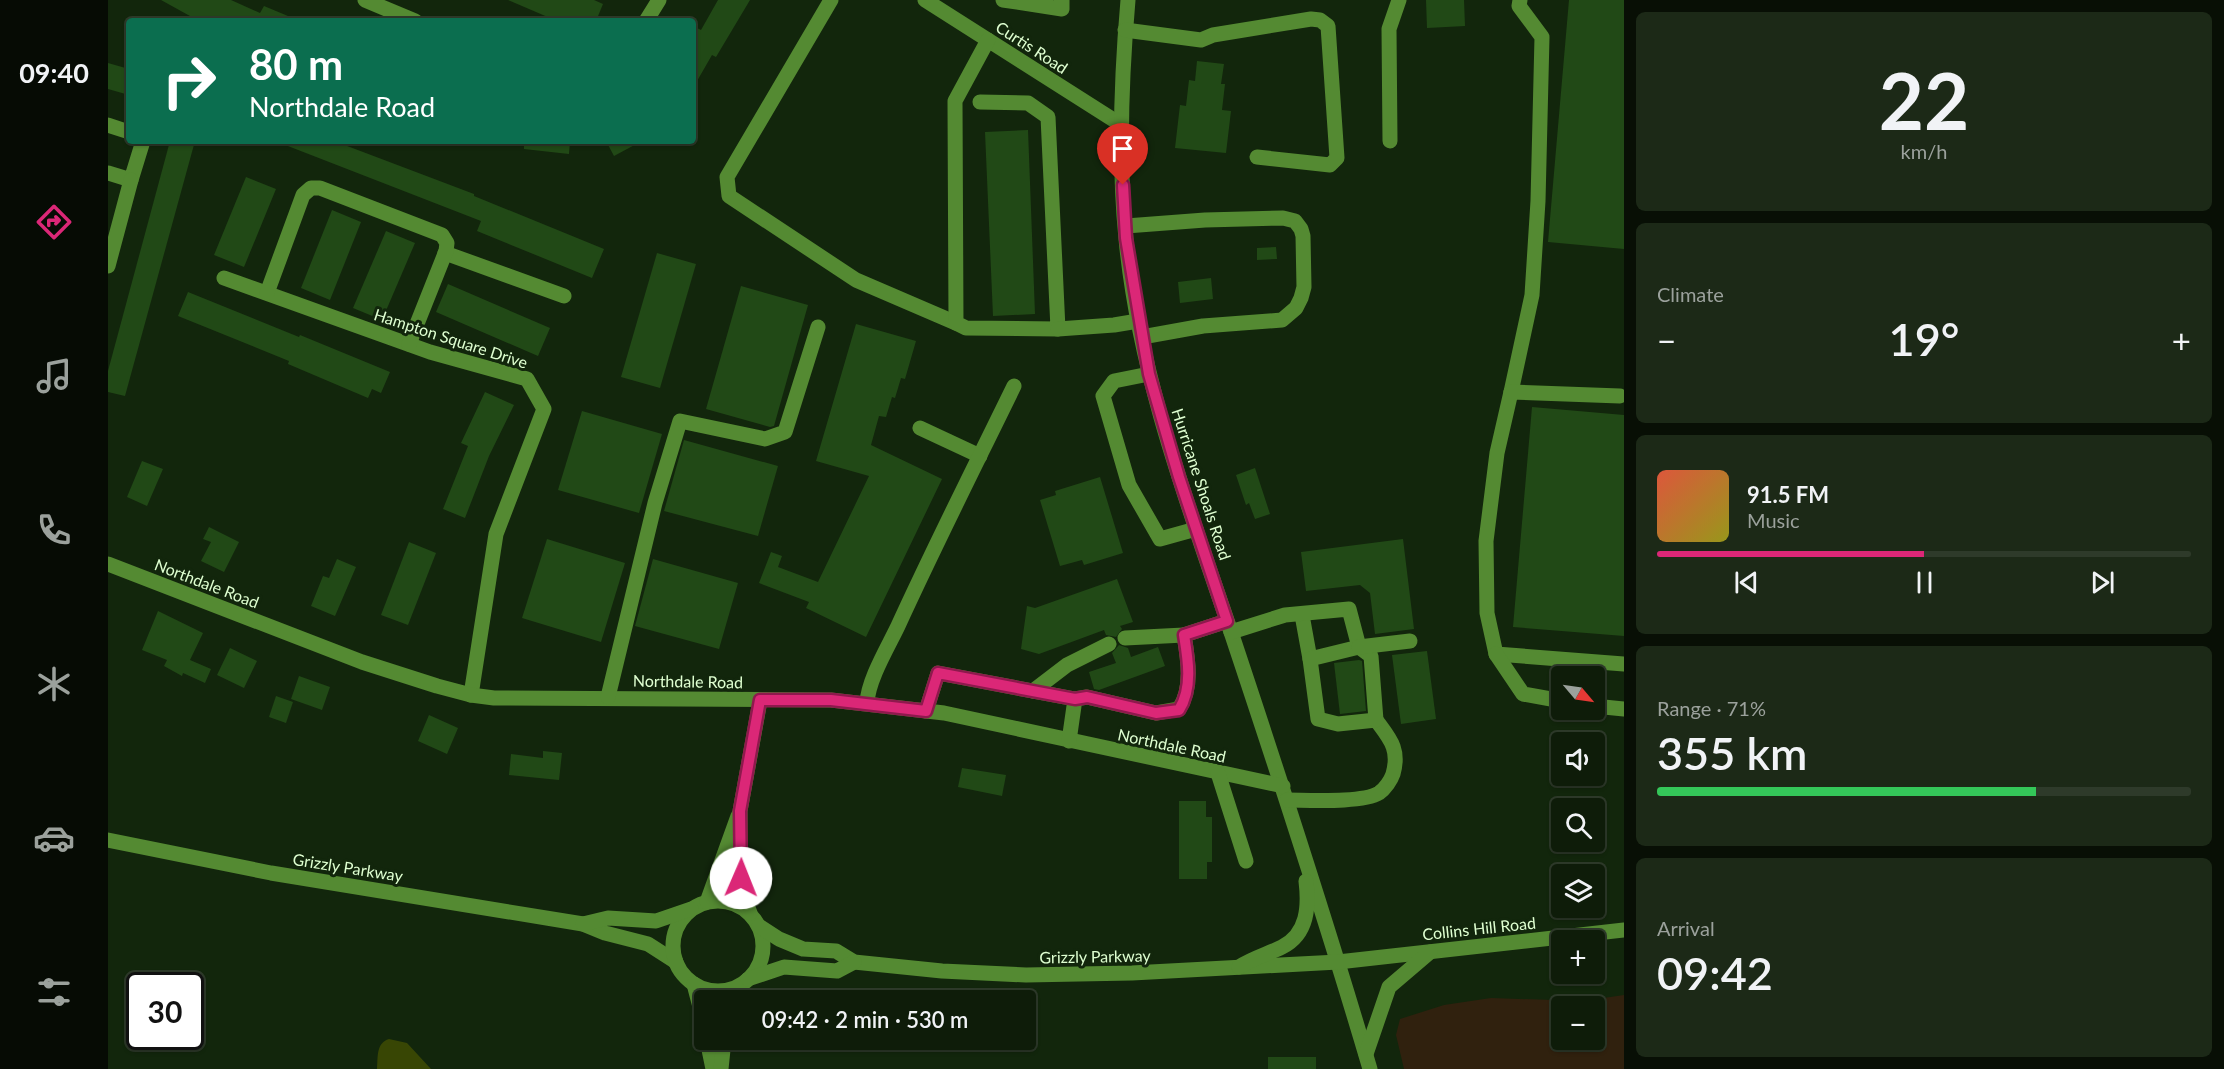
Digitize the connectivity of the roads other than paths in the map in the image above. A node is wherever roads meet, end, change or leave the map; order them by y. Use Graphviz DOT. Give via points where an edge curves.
graph roads {
  1 [pos="364,0"];
  2 [pos="659,0"];
  3 [pos="831,0"];
  4 [pos="925,0"];
  5 [pos="1003,0"];
  6 [pos="1128,0"];
  7 [pos="1399,0"];
  8 [pos="1520,0"];
  9 [pos="1062,4"];
  10 [pos="408,18"];
  11 [pos="648,18"];
  12 [pos="1125,30"];
  13 [pos="988,40"];
  14 [pos="980,102"];
  15 [pos="1120,124"];
  16 [pos="108,125"];
  17 [pos="126,131"];
  18 [pos="1390,141"];
  19 [pos="142,144"];
  20 [pos="1257,157"];
  21 [pos="108,173"];
  22 [pos="131,180"];
  23 [pos="1126,226"];
  24 [pos="445,253"];
  25 [pos="108,266"];
  26 [pos="224,278"];
  27 [pos="267,293"];
  28 [pos="564,296"];
  29 [pos="1138,321"];
  30 [pos="956,323"];
  31 [pos="818,327"];
  32 [pos="1058,329"];
  33 [pos="1142,337"];
  34 [pos="409,345"];
  35 [pos="1149,374"];
  36 [pos="1014,386"];
  37 [pos="1511,392"];
  38 [pos="1620,396"];
  39 [pos="920,428"];
  40 [pos="980,456"];
  41 [pos="1196,529"];
  42 [pos="108,564"];
  43 [pos="1302,615"];
  44 [pos="1229,626"];
  45 [pos="1184,635"];
  46 [pos="1125,638"];
  47 [pos="1410,641"];
  48 [pos="1109,644"];
  49 [pos="1359,647"];
  50 [pos="1496,654"];
  51 [pos="1310,659"];
  52 [pos="1624,664"];
  53 [pos="1033,691"];
  54 [pos="471,695"];
  55 [pos="608,697"];
  56 [pos="1551,698"];
  57 [pos="1075,699"];
  58 [pos="760,700"];
  59 [pos="867,703"];
  60 [pos="1605,707"];
  61 [pos="1624,709"];
  62 [pos="926,711"];
  63 [pos="1376,720"];
  64 [pos="1069,741"];
  65 [pos="1218,773"];
  66 [pos="1285,793"];
  67 [pos="740,811"];
  68 [pos="108,840"];
  69 [pos="1246,861"];
  70 [pos="1308,867"];
  71 [pos="700,905"];
  72 [pos="754,920"];
  73 [pos="583,924"];
  74 [pos="1624,930"];
  75 [pos="1430,951"];
  76 [pos="676,962"];
  77 [pos="854,962"];
  78 [pos="1338,962"];
  79 [pos="1236,968"];
  80 [pos="694,984"];
  81 [pos="738,989"];
  82 [pos="696,990"];
  83 [pos="709,1050"];
  84 [pos="723,1050"];
  85 [pos="1368,1062"];
  86 [pos="713,1069"];
  87 [pos="721,1069"];
  1 -- 10 [label="street"];
  2 -- 11 [label="street"];
  3 -- 30 [label="street" via="727,177 729,196 856,280"];
  4 -- 13 [label="street, Curtis Road"];
  5 -- 9 [label="street"];
  6 -- 12 [label="street, Hurricane Shoals Road"];
  7 -- 18 [label="street" via="1389,29"];
  8 -- 37 [label="street" via="1519,6 1542,37 1532,295"];
  12 -- 15 [label="street, Hurricane Shoals Road"];
  12 -- 20 [label="street" via="1201,40 1311,19 1328,26 1337,158 1330,165"];
  13 -- 15 [label="street, Curtis Road"];
  13 -- 30 [label="street" via="955,101"];
  14 -- 32 [label="street" via="1028,103 1048,117"];
  15 -- 23 [label="street, Hurricane Shoals Road"];
  16 -- 17 [label="street"];
  19 -- 22 [label="street"];
  21 -- 22 [label="street"];
  22 -- 25 [label="street"];
  23 -- 29 [label="street, Hurricane Shoals Road"];
  23 -- 33 [label="street" via="1283,218 1295,221 1303,236 1302,298 1282,320 1203,326"];
  24 -- 27 [label="street" via="447,243 442,235 320,188 311,188 303,195"];
  24 -- 28 [label="street"];
  24 -- 34 [label="street"];
  26 -- 27 [label="street, Hampton Square Drive"];
  27 -- 34 [label="street, Hampton Square Drive"];
  29 -- 32 [label="street"];
  29 -- 33 [label="street, Hurricane Shoals Road"];
  30 -- 32 [label="street" via="966,328"];
  31 -- 55 [label="street" via="785,432 765,439 680,421 655,503"];
  33 -- 35 [label="street, Hurricane Shoals Road"];
  34 -- 54 [label="street, Hampton Square Drive" via="527,379 544,410 496,534"];
  35 -- 41 [label="street, Hurricane Shoals Road"];
  35 -- 41 [label="street" via="1114,381 1103,396 1129,485 1160,539"];
  36 -- 40 [label="street"];
  37 -- 38 [label="street"];
  37 -- 50 [label="street" via="1497,453 1486,541 1487,613"];
  39 -- 40 [label="street"];
  40 -- 59 [label="street" via="880,666"];
  41 -- 44 [label="street, Hurricane Shoals Road"];
  42 -- 54 [label="street, Northdale Road" via="362,662"];
  43 -- 44 [label="street"];
  43 -- 49 [label="street" via="1349,609"];
  43 -- 51 [label="street"];
  44 -- 45 [label="street"];
  44 -- 66 [label="street, Hurricane Shoals Road"];
  45 -- 46 [label="street"];
  45 -- 57 [label="street" via="1189,660 1186,699 1179,710 1156,713 1087,697"];
  47 -- 49 [label="street"];
  48 -- 53 [label="street" via="1067,665"];
  49 -- 51 [label="street"];
  49 -- 63 [label="street" via="1371,656"];
  50 -- 52 [label="street"];
  50 -- 56 [label="street" via="1522,694"];
  51 -- 63 [label="street" via="1318,718 1338,724"];
  53 -- 57 [label="street"];
  53 -- 62 [label="street" via="938,673"];
  54 -- 55 [label="street, Northdale Road"];
  55 -- 58 [label="street, Northdale Road"];
  57 -- 64 [label="street"];
  58 -- 59 [label="street, Northdale Road"];
  58 -- 67 [label="street"];
  59 -- 62 [label="street, Northdale Road"];
  60 -- 61 [label="street"];
  62 -- 64 [label="street, Northdale Road"];
  63 -- 66 [label="street, Northdale Road" via="1396,751 1391,779 1380,792 1362,798"];
  64 -- 65 [label="street, Northdale Road"];
  65 -- 66 [label="street, Northdale Road"];
  65 -- 69 [label="street"];
  66 -- 70 [label="street, Hurricane Shoals Road"];
  67 -- 71 [label="street"];
  67 -- 72 [label="street" via="740,887"];
  68 -- 73 [label="street, Grizzly Parkway" via="271,873"];
  70 -- 78 [label="street, Hurricane Shoals Road"];
  70 -- 79 [label="street" via="1307,915 1299,933 1284,946"];
  71 -- 72 [label="street" via="723,901 737,905"];
  71 -- 73 [label="street, Grizzly Parkway" via="656,921 608,918"];
  71 -- 76 [label="street" via="682,918 675,932"];
  72 -- 77 [label="street, Grizzly Parkway" via="778,939 800,948 836,951"];
  72 -- 81 [label="street" via="763,940 762,954 757,968"];
  73 -- 76 [label="street, Grizzly Parkway" via="648,944"];
  74 -- 75 [label="street, Collins Hill Road"];
  75 -- 78 [label="street, Collins Hill Road"];
  75 -- 85 [label="street" via="1389,987"];
  76 -- 80 [label="street"];
  77 -- 79 [label="street, Grizzly Parkway" via="1026,975"];
  77 -- 81 [label="street, Grizzly Parkway" via="837,971 784,967"];
  78 -- 79 [label="street, Grizzly Parkway"];
  78 -- 85 [label="street, Hurricane Shoals Road"];
  80 -- 81 [label="street" via="708,990"];
  80 -- 82 [label="street"];
  83 -- 86 [label="street"];
  84 -- 87 [label="street"];
}
